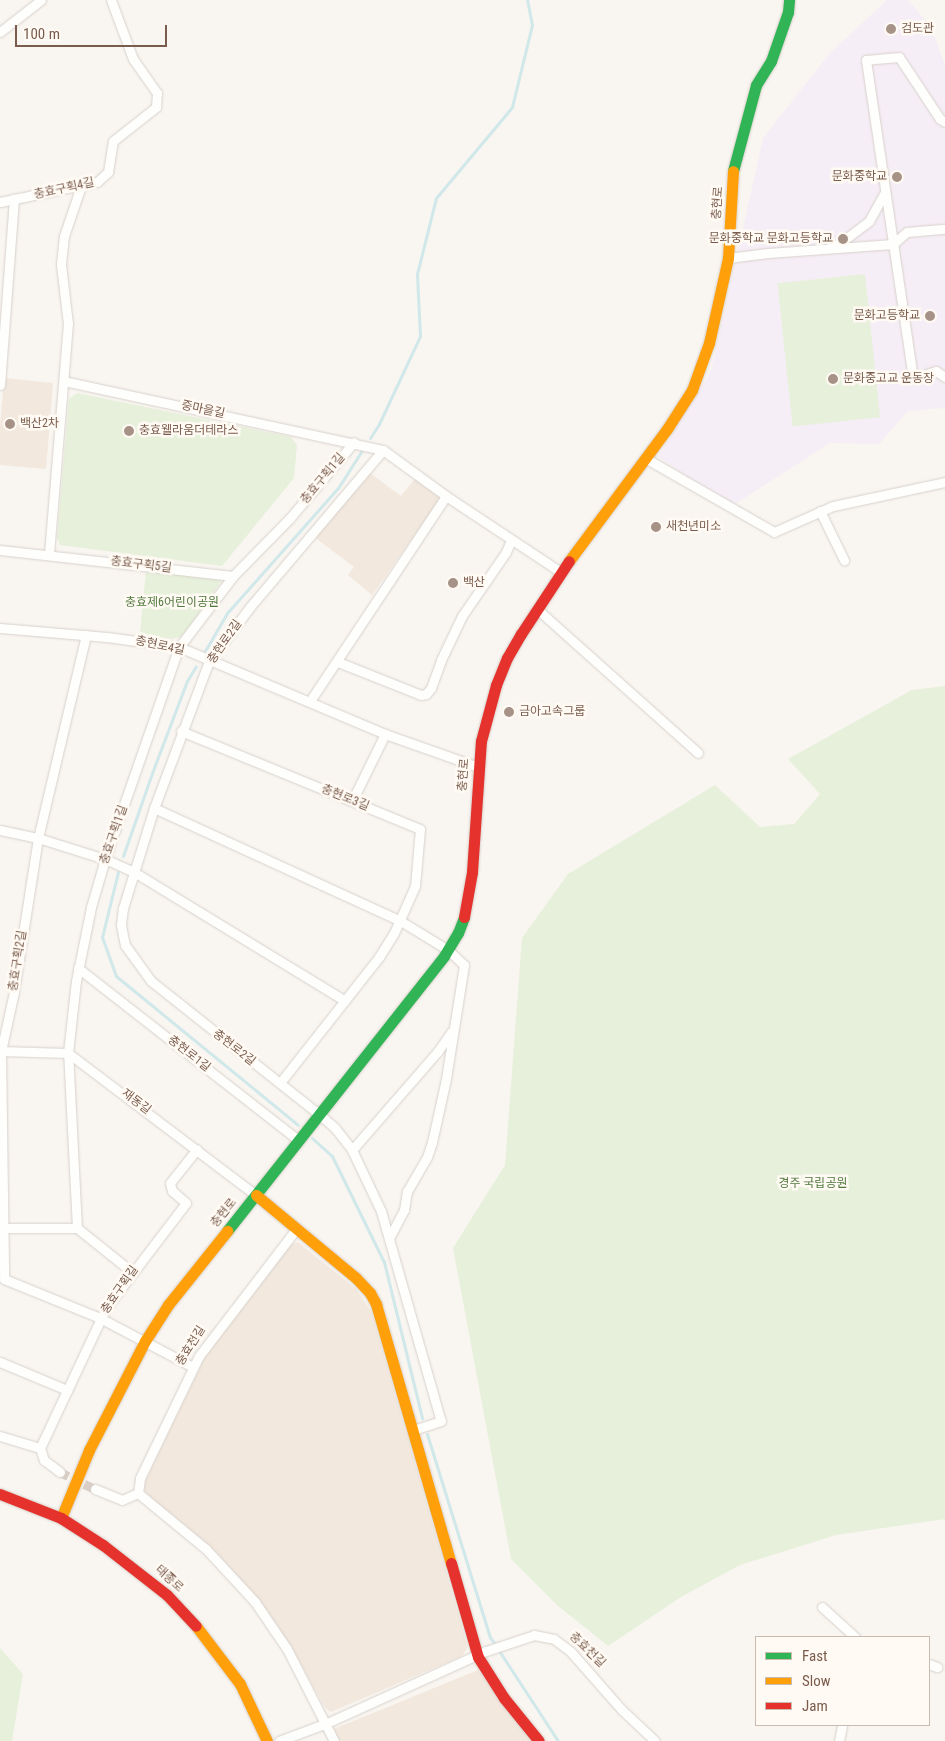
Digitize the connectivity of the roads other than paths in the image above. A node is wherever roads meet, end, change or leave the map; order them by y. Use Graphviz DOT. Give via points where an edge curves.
graph roads {
  1 [pos="41,0"];
  2 [pos="111,0"];
  3 [pos="789,0"];
  4 [pos="0,32"];
  5 [pos="945,122"];
  6 [pos="81,186"];
  7 [pos="885,192"];
  8 [pos="14,199"];
  9 [pos="0,202"];
  10 [pos="945,229"];
  11 [pos="893,244"];
  12 [pos="813,250"];
  13 [pos="728,258"];
  14 [pos="945,377"];
  15 [pos="64,382"];
  16 [pos="0,385"];
  17 [pos="354,442"];
  18 [pos="382,450"];
  19 [pos="645,458"];
  20 [pos="945,482"];
  21 [pos="446,496"];
  22 [pos="820,512"];
  23 [pos="511,540"];
  24 [pos="0,550"];
  25 [pos="49,554"];
  26 [pos="844,560"];
  27 [pos="561,572"];
  28 [pos="233,576"];
  29 [pos="537,609"];
  30 [pos="0,630"];
  31 [pos="86,635"];
  32 [pos="179,648"];
  33 [pos="209,661"];
  34 [pos="338,662"];
  35 [pos="310,701"];
  36 [pos="182,731"];
  37 [pos="385,734"];
  38 [pos="698,753"];
  39 [pos="478,767"];
  40 [pos="352,801"];
  41 [pos="154,808"];
  42 [pos="0,830"];
  43 [pos="38,838"];
  44 [pos="105,859"];
  45 [pos="134,872"];
  46 [pos="399,920"];
  47 [pos="448,950"];
  48 [pos="78,968"];
  49 [pos="345,1001"];
  50 [pos="455,1024"];
  51 [pos="0,1051"];
  52 [pos="68,1053"];
  53 [pos="280,1083"];
  54 [pos="319,1114"];
  55 [pos="298,1140"];
  56 [pos="197,1149"];
  57 [pos="352,1150"];
  58 [pos="256,1195"];
  59 [pos="1,1228"];
  60 [pos="77,1228"];
  61 [pos="296,1229"];
  62 [pos="389,1238"];
  63 [pos="132,1272"];
  64 [pos="100,1318"];
  65 [pos="144,1341"];
  66 [pos="0,1362"];
  67 [pos="193,1367"];
  68 [pos="67,1390"];
  69 [pos="413,1430"];
  70 [pos="0,1436"];
  71 [pos="40,1448"];
  72 [pos="60,1472"];
  73 [pos="95,1490"];
  74 [pos="138,1493"];
  75 [pos="0,1494"];
  76 [pos="61,1518"];
  77 [pos="822,1607"];
  78 [pos="854,1636"];
  79 [pos="478,1656"];
  80 [pos="326,1723"];
  81 [pos="842,1726"];
  82 [pos="267,1741"];
  83 [pos="279,1741"];
  84 [pos="334,1741"];
  85 [pos="539,1741"];
  86 [pos="655,1741"];
  87 [pos="839,1741"];
  1 -- 4 [label="street"];
  2 -- 6 [label="street, 충효구획4길" via="133,59 157,93 156,107 114,141 108,172 97,182"];
  3 -- 13 [label="street, 충현로" via="771,61 756,84 733,172"];
  5 -- 7 [label="street" via="899,58 866,60"];
  6 -- 8 [label="street, 충효구획4길"];
  6 -- 15 [label="street" via="64,236 61,264 68,324"];
  7 -- 11 [label="street"];
  7 -- 12 [label="street" via="869,221 840,243"];
  8 -- 9 [label="street, 충효구획4길"];
  8 -- 16 [label="street"];
  10 -- 11 [label="street" via="907,232"];
  11 -- 12 [label="street"];
  11 -- 14 [label="street" via="913,378 936,371"];
  12 -- 13 [label="street"];
  13 -- 19 [label="street, 충현로" via="709,343 692,390"];
  15 -- 17 [label="street, 중마을길"];
  15 -- 25 [label="street"];
  17 -- 18 [label="street, 중마을길"];
  17 -- 28 [label="street, 충효구획1길" via="290,518"];
  18 -- 21 [label="street, 중마을길"];
  18 -- 33 [label="street, 충현로2길" via="250,607"];
  19 -- 22 [label="street" via="774,532"];
  19 -- 27 [label="street, 충현로"];
  20 -- 22 [label="street" via="833,506"];
  21 -- 23 [label="street, 중마을길"];
  21 -- 34 [label="street"];
  22 -- 26 [label="street"];
  23 -- 27 [label="street, 중마을길"];
  23 -- 34 [label="street" via="462,616 426,694 421,695"];
  24 -- 25 [label="street, 충효구획5길"];
  25 -- 28 [label="street, 충효구획5길"];
  27 -- 29 [label="street, 충현로"];
  28 -- 32 [label="street, 충효구획1길"];
  29 -- 38 [label="street"];
  29 -- 39 [label="street, 충현로" via="507,658 496,685 481,741"];
  30 -- 31 [label="street, 충현로4길"];
  31 -- 32 [label="street, 충현로4길"];
  31 -- 43 [label="street, 충효구획2길"];
  32 -- 33 [label="street, 충현로4길"];
  32 -- 44 [label="street, 충효구획1길"];
  33 -- 35 [label="street, 충현로4길"];
  33 -- 36 [label="street, 충현로2길"];
  34 -- 35 [label="street"];
  35 -- 37 [label="street, 충현로4길"];
  36 -- 40 [label="street, 충현로3길"];
  36 -- 41 [label="street, 충현로2길"];
  37 -- 39 [label="street, 충현로4길"];
  37 -- 40 [label="street"];
  39 -- 47 [label="street, 충현로" via="468,897 461,926"];
  40 -- 46 [label="street, 충현로3길" via="420,829 414,886"];
  41 -- 45 [label="street, 충현로2길"];
  41 -- 46 [label="street"];
  42 -- 43 [label="street"];
  43 -- 44 [label="street"];
  43 -- 51 [label="street, 충효구획2길" via="14,992"];
  44 -- 45 [label="street"];
  44 -- 48 [label="street, 충효구획1길"];
  45 -- 49 [label="street"];
  45 -- 53 [label="street, 충현로2길" via="121,925 125,945 140,970 165,995"];
  46 -- 47 [label="street"];
  46 -- 49 [label="street, 충현로3길" via="387,945"];
  47 -- 50 [label="street" via="464,965"];
  47 -- 54 [label="street, 충현로"];
  48 -- 52 [label="street, 충효구획1길"];
  48 -- 55 [label="street, 충현로1길"];
  49 -- 53 [label="street, 충현로3길"];
  50 -- 57 [label="street" via="438,1051"];
  50 -- 62 [label="street" via="428,1157 407,1191 404,1210"];
  51 -- 52 [label="street"];
  51 -- 59 [label="street, 충효구획2길"];
  52 -- 56 [label="street, 재동길"];
  52 -- 60 [label="street, 충효구획1길"];
  53 -- 54 [label="street, 충현로2길"];
  54 -- 55 [label="street, 충현로"];
  54 -- 57 [label="street, 충현로2길"];
  55 -- 58 [label="street, 충현로"];
  56 -- 58 [label="street, 재동길"];
  56 -- 63 [label="street, 충효구획길" via="170,1183 172,1191 186,1203"];
  57 -- 62 [label="street, 충현로2길" via="373,1190"];
  58 -- 61 [label="street"];
  58 -- 65 [label="street, 충현로" via="168,1304"];
  59 -- 60 [label="street"];
  59 -- 64 [label="street, 충효구획2길" via="4,1279"];
  60 -- 63 [label="street"];
  61 -- 67 [label="street, 충효천길" via="213,1334"];
  61 -- 69 [label="street" via="370,1293"];
  62 -- 69 [label="street" via="440,1421"];
  63 -- 64 [label="street, 충효구획길"];
  64 -- 65 [label="street"];
  64 -- 68 [label="street, 충효구획길"];
  65 -- 67 [label="street"];
  65 -- 76 [label="street, 충현로" via="89,1450"];
  66 -- 68 [label="street"];
  67 -- 74 [label="street, 충효천길" via="140,1478"];
  68 -- 71 [label="street, 충효구획길"];
  69 -- 79 [label="street"];
  70 -- 71 [label="street"];
  71 -- 72 [label="street" via="44,1460"];
  73 -- 74 [label="street" via="122,1500"];
  74 -- 80 [label="street" via="206,1549 256,1602 288,1649"];
  75 -- 76 [label="street, 태종로"];
  76 -- 82 [label="street, 태종로" via="142,1574 191,1620 240,1684"];
  77 -- 78 [label="street"];
  79 -- 80 [label="street, 충효천길"];
  79 -- 85 [label="street" via="504,1698"];
  79 -- 86 [label="street, 충효천길" via="534,1636 554,1639 571,1652 622,1710"];
  80 -- 83 [label="street, 충효천길"];
  80 -- 84 [label="street"];
  81 -- 87 [label="street"];
}
